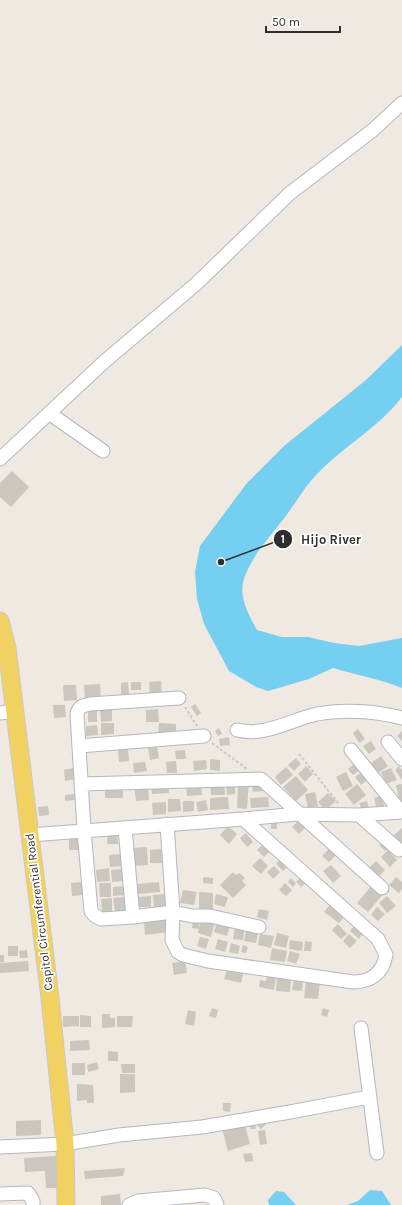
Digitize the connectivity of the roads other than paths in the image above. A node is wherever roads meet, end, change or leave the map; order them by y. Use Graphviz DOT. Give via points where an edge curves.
graph roads {
  1 [pos="402,103"];
  2 [pos="49,413"];
  3 [pos="103,451"];
  4 [pos="0,459"];
  5 [pos="0,621"];
  6 [pos="179,698"];
  7 [pos="7,712"];
  8 [pos="402,718"];
  9 [pos="237,730"];
  10 [pos="204,736"];
  11 [pos="388,742"];
  12 [pos="79,746"];
  13 [pos="351,750"];
  14 [pos="402,759"];
  15 [pos="81,784"];
  16 [pos="402,812"];
  17 [pos="298,814"];
  18 [pos="353,814"];
  19 [pos="243,820"];
  20 [pos="167,824"];
  21 [pos="125,828"];
  22 [pos="84,830"];
  23 [pos="30,835"];
  24 [pos="399,850"];
  25 [pos="382,888"];
  26 [pos="173,912"];
  27 [pos="133,917"];
  28 [pos="259,927"];
  29 [pos="361,1028"];
  30 [pos="370,1097"];
  31 [pos="65,1144"];
  32 [pos="0,1147"];
  33 [pos="377,1153"];
  34 [pos="0,1194"];
  35 [pos="175,1202"];
  36 [pos="33,1205"];
  37 [pos="66,1205"];
  38 [pos="129,1205"];
  39 [pos="217,1205"];
  1 -- 2 [label="street" via="373,130 289,194 196,284 105,361"];
  2 -- 3 [label="street"];
  2 -- 4 [label="street"];
  5 -- 7 [label="main road, Capitol Circumferential Road" via="7,648"];
  6 -- 12 [label="street" via="82,706 77,714"];
  7 -- 23 [label="main road, Capitol Circumferential Road"];
  8 -- 9 [label="street" via="352,711 317,714 248,733"];
  10 -- 12 [label="street"];
  11 -- 14 [label="street"];
  12 -- 15 [label="street"];
  13 -- 16 [label="street"];
  15 -- 17 [label="street" via="261,779"];
  15 -- 22 [label="street"];
  16 -- 18 [label="street"];
  17 -- 18 [label="street"];
  17 -- 19 [label="street"];
  17 -- 25 [label="street"];
  18 -- 24 [label="street"];
  19 -- 20 [label="street"];
  19 -- 26 [label="street" via="375,936 386,955 380,972 371,979 353,982 208,961 183,955 174,947 172,940"];
  20 -- 21 [label="street"];
  20 -- 26 [label="street"];
  21 -- 22 [label="street"];
  21 -- 27 [label="street"];
  22 -- 23 [label="street"];
  22 -- 27 [label="street" via="91,911 101,919"];
  23 -- 31 [label="main road, Capitol Circumferential Road"];
  26 -- 27 [label="street"];
  26 -- 28 [label="street" via="210,916"];
  29 -- 30 [label="street"];
  30 -- 31 [label="street" via="217,1124"];
  30 -- 33 [label="street"];
  31 -- 32 [label="street"];
  31 -- 37 [label="main road, Capitol Circumferential Road"];
  34 -- 36 [label="street" via="28,1193"];
  35 -- 38 [label="street" via="138,1201"];
  35 -- 39 [label="street" via="210,1196 216,1200"];
}
